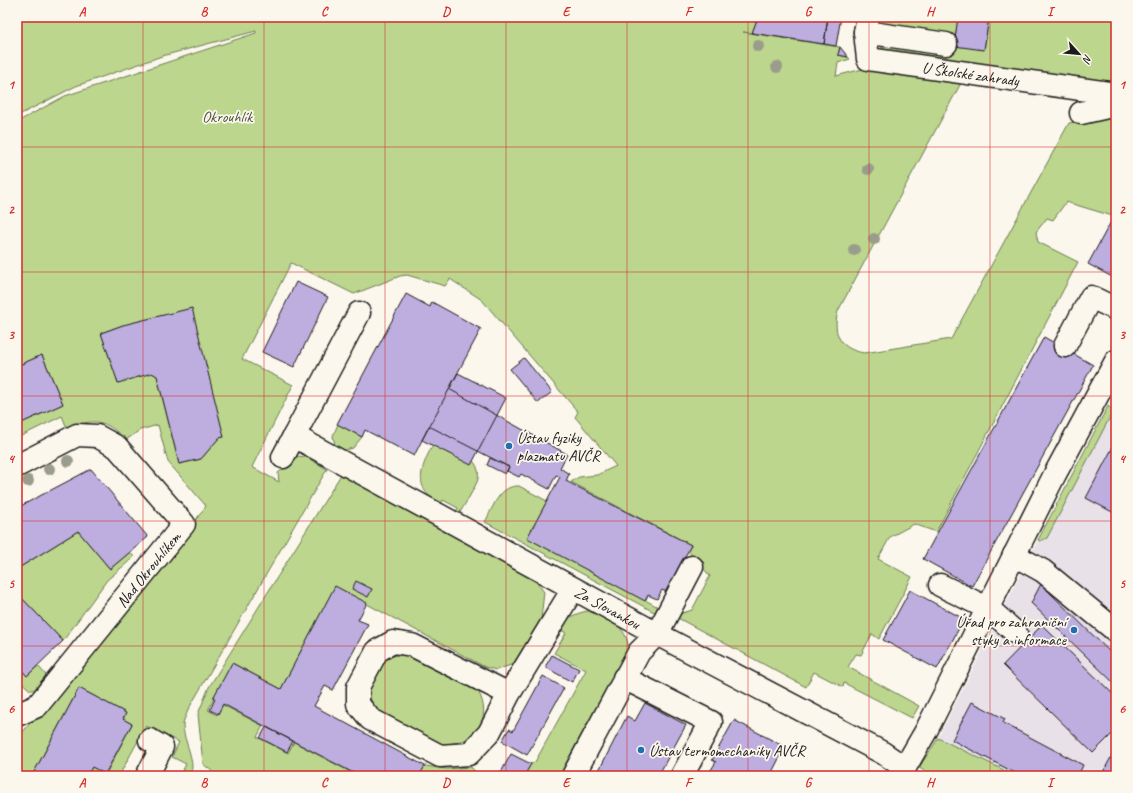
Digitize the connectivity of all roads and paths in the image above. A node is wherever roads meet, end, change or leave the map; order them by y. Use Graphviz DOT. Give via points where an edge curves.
graph roads {
  1 [pos="867,25"];
  2 [pos="946,44"];
  3 [pos="1116,94"];
  4 [pos="1116,105"];
  5 [pos="1081,112"];
  6 [pos="1116,309"];
  7 [pos="359,313"];
  8 [pos="1065,346"];
  9 [pos="1116,361"];
  10 [pos="294,436"];
  11 [pos="283,457"];
  12 [pos="17,466"];
  13 [pos="1014,555"];
  14 [pos="692,567"];
  15 [pos="940,585"];
  16 [pos="574,589"];
  17 [pos="988,609"];
  18 [pos="1116,630"];
  19 [pos="1016,633"];
  20 [pos="657,634"];
  21 [pos="624,678"];
  22 [pos="509,694"];
  23 [pos="17,715"];
  24 [pos="150,740"];
  25 [pos="902,772"];
  26 [pos="147,776"];
  27 [pos="573,776"];
  28 [pos="682,776"];
  1 -- 2 [label="street"];
  1 -- 3 [label="street, U Školské zahrady" via="868,59"];
  4 -- 5 [label="street"];
  6 -- 8 [label="street" via="1091,297"];
  7 -- 10 [label="street"];
  9 -- 13 [label="street, Za Slovankou"];
  10 -- 11 [label="street"];
  10 -- 16 [label="street, Za Slovankou"];
  12 -- 23 [label="street, Nad Okrouhlíkem" via="77,435 97,436 117,446 184,524 37,706"];
  13 -- 17 [label="street, Za Slovankou"];
  13 -- 18 [label="street" via="1043,571"];
  14 -- 20 [label="street"];
  15 -- 17 [label="street"];
  16 -- 20 [label="street, Za Slovankou"];
  16 -- 22 [label="street"];
  17 -- 19 [label="street"];
  17 -- 25 [label="street, Za Slovankou" via="926,731"];
  20 -- 21 [label="street" via="639,652"];
  20 -- 25 [label="street, Za Slovankou" via="883,753"];
  21 -- 27 [label="street"];
  21 -- 28 [label="street" via="711,722"];
  22 -- 22 [label="street" via="489,733 469,754 440,756 370,719 358,704 358,688 377,651 393,642 412,645"];
  24 -- 26 [label="street" via="162,747"];
}
